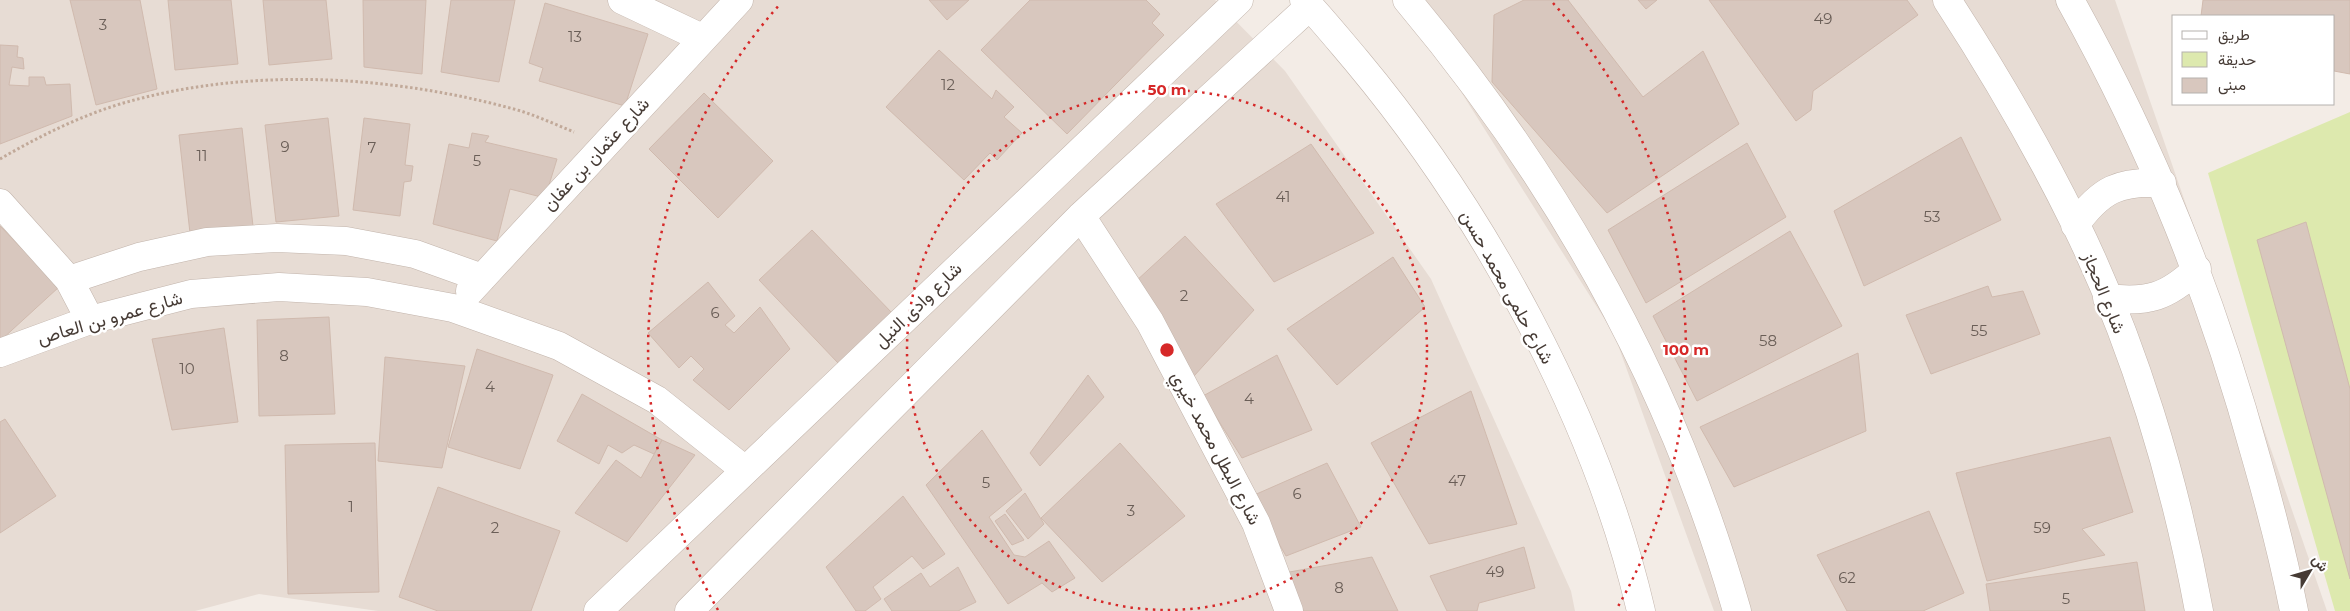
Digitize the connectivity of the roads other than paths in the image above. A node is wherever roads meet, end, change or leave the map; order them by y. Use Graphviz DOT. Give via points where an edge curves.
graph roads {
  1 [pos="622,0"];
  2 [pos="739,0"];
  3 [pos="1239,0"];
  4 [pos="1407,0"];
  5 [pos="1947,0"];
  6 [pos="2070,0"];
  7 [pos="1307,3"];
  8 [pos="702,38"];
  9 [pos="2162,184"];
  10 [pos="0,202"];
  11 [pos="1081,216"];
  12 [pos="2075,225"];
  13 [pos="2197,269"];
  14 [pos="482,278"];
  15 [pos="69,280"];
  16 [pos="2108,298"];
  17 [pos="453,308"];
  18 [pos="90,320"];
  19 [pos="0,353"];
  20 [pos="745,470"];
  21 [pos="1733,608"];
  22 [pos="598,611"];
  23 [pos="689,611"];
  24 [pos="1289,611"];
  25 [pos="1641,611"];
  26 [pos="2199,611"];
  27 [pos="2294,611"];
  1 -- 8 [label="street"];
  2 -- 8 [label="street, شارع عثمان بن عفان"];
  3 -- 20 [label="street, شارع وادى النيل"];
  4 -- 21 [label="street" via="1446,46 1512,135 1572,228 1626,326 1676,435 1712,530"];
  5 -- 12 [label="street, شارع الحجاز" via="2025,126"];
  6 -- 9 [label="street" via="2130,114"];
  7 -- 11 [label="street"];
  7 -- 25 [label="street, شارع حلمى محمد حسن" via="1381,90 1436,164 1525,314 1570,405 1604,491"];
  8 -- 14 [label="street, شارع عثمان بن عفان"];
  9 -- 12 [label="street" via="2136,182 2112,189 2091,204"];
  9 -- 13 [label="street"];
  10 -- 15 [label="street"];
  11 -- 23 [label="street"];
  11 -- 24 [label="street, شارع البطل محمد خيري" via="1150,322 1256,523"];
  12 -- 16 [label="street, شارع الحجاز"];
  13 -- 16 [label="street" via="2179,286 2156,296 2132,301"];
  13 -- 27 [label="street" via="2235,379"];
  14 -- 15 [label="street" via="415,254 346,241 277,238 208,242 139,257"];
  14 -- 17 [label="street, شارع عثمان بن عفان"];
  15 -- 18 [label="street"];
  16 -- 26 [label="street, شارع الحجاز" via="2143,394 2172,492"];
  17 -- 18 [label="street, شارع عمرو بن العاص" via="367,292 279,287 191,294"];
  17 -- 20 [label="street, شارع عمرو بن العاص" via="559,346 633,386 657,400"];
  18 -- 19 [label="street, شارع عمرو بن العاص"];
  20 -- 22 [label="street, شارع وادى النيل"];
}
